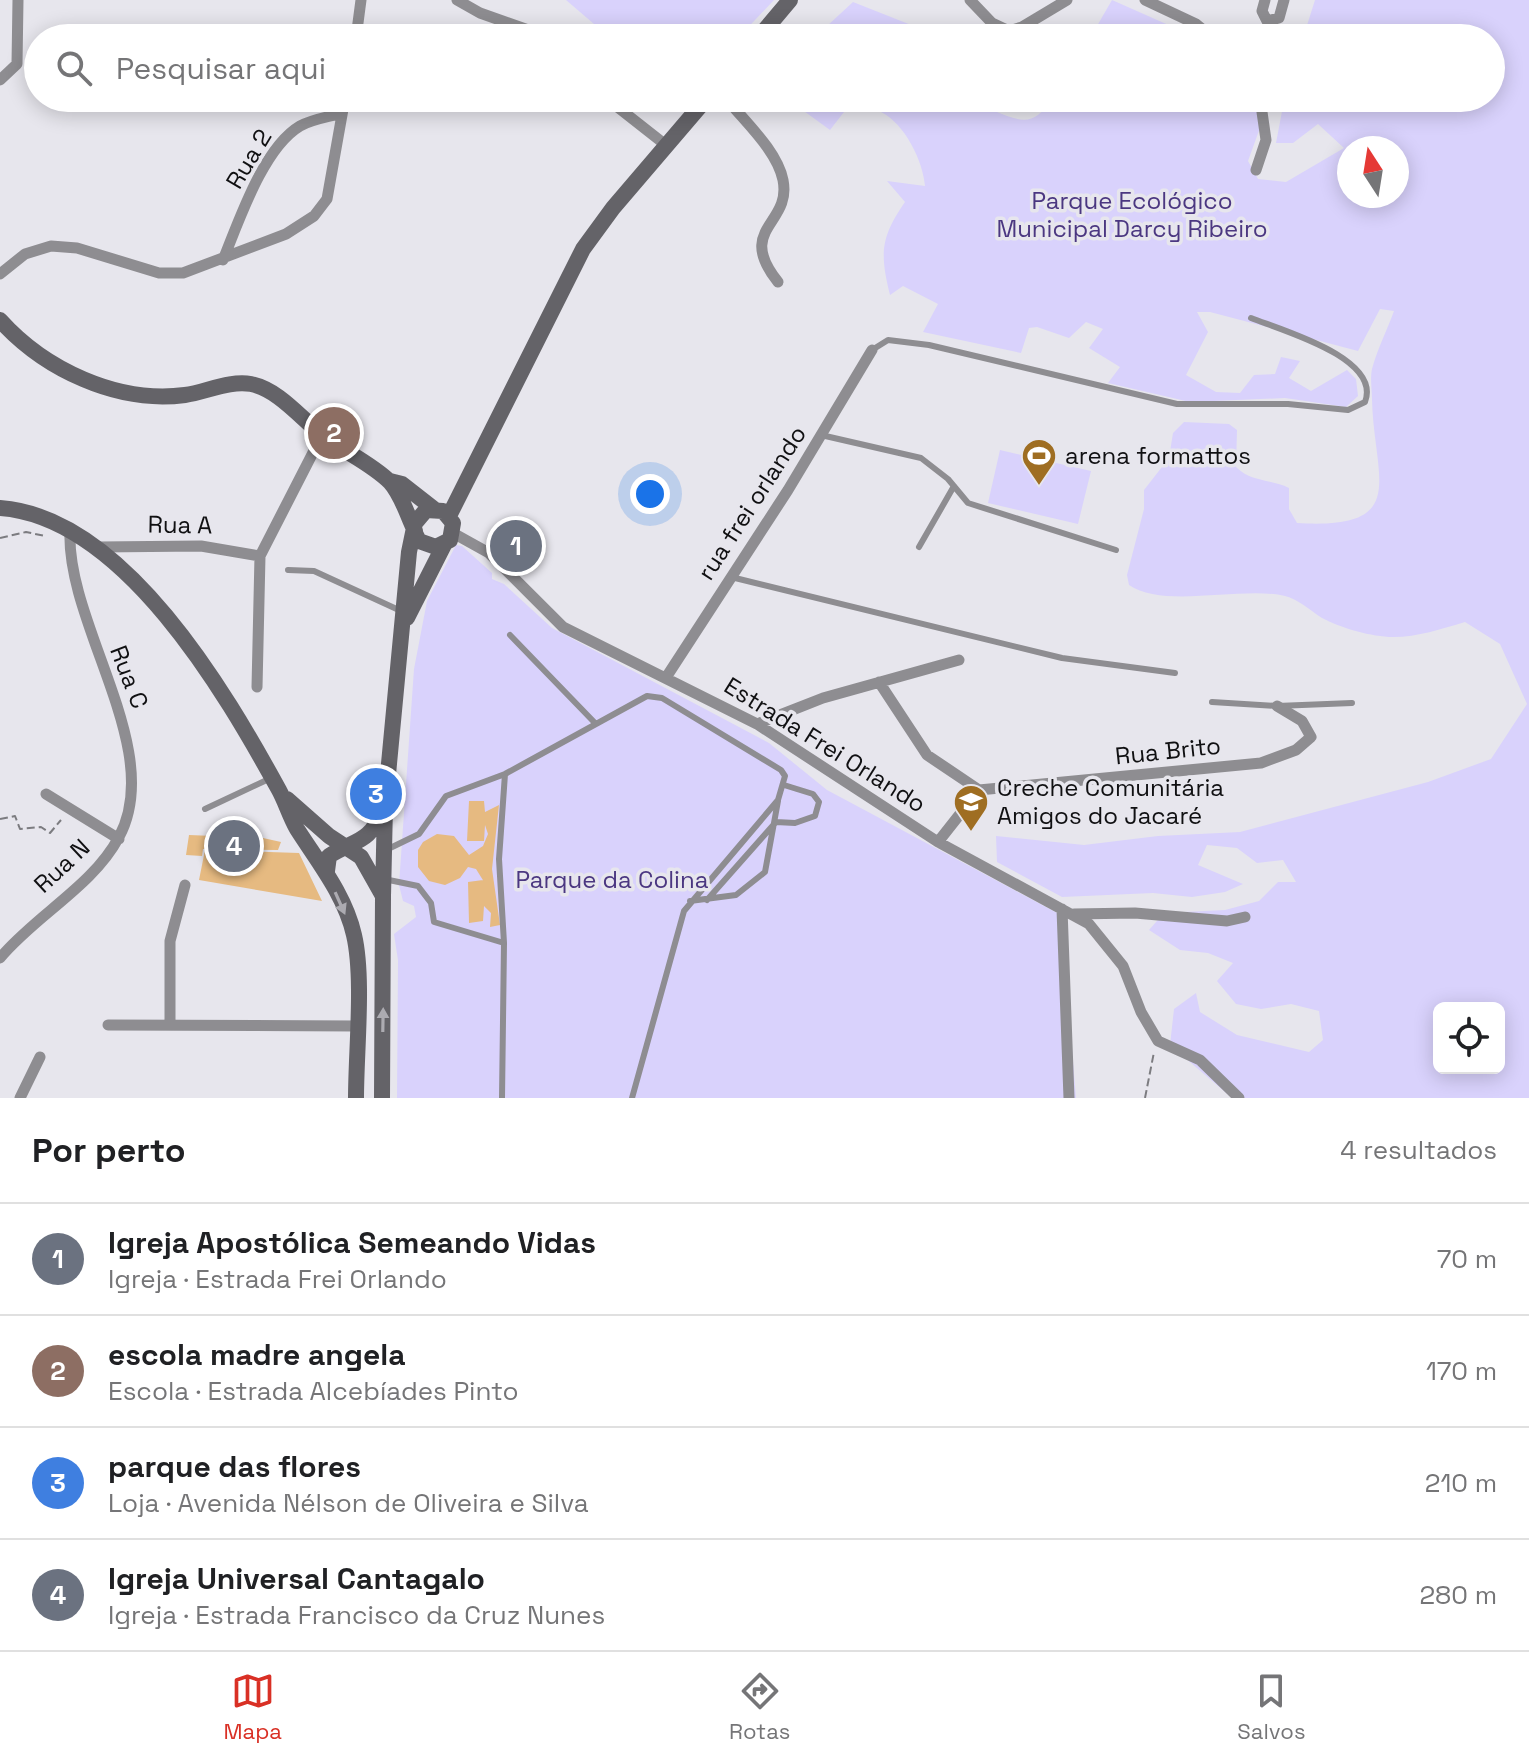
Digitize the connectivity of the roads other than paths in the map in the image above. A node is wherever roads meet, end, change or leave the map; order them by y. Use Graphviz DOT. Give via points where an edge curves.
graph roads {
  1 [pos="18,0"];
  2 [pos="361,0"];
  3 [pos="457,0"];
  4 [pos="790,0"];
  5 [pos="970,0"];
  6 [pos="1067,0"];
  7 [pos="1145,0"];
  8 [pos="1265,0"];
  9 [pos="1284,0"];
  10 [pos="358,24"];
  11 [pos="511,24"];
  12 [pos="770,24"];
  13 [pos="994,24"];
  14 [pos="1022,24"];
  15 [pos="1196,24"];
  16 [pos="0,80"];
  17 [pos="624,112"];
  18 [pos="695,112"];
  19 [pos="737,112"];
  20 [pos="1262,112"];
  21 [pos="342,113"];
  22 [pos="667,146"];
  23 [pos="1256,170"];
  24 [pos="223,260"];
  25 [pos="0,274"];
  26 [pos="778,282"];
  27 [pos="1251,318"];
  28 [pos="0,320"];
  29 [pos="872,350"];
  30 [pos="322,435"];
  31 [pos="821,435"];
  32 [pos="388,481"];
  33 [pos="954,486"];
  34 [pos="0,508"];
  35 [pos="442,512"];
  36 [pos="415,532"];
  37 [pos="70,536"];
  38 [pos="449,539"];
  39 [pos="99,547"];
  40 [pos="919,547"];
  41 [pos="1116,550"];
  42 [pos="260,556"];
  43 [pos="288,570"];
  44 [pos="731,577"];
  45 [pos="405,617"];
  46 [pos="510,635"];
  47 [pos="959,660"];
  48 [pos="1175,673"];
  49 [pos="667,676"];
  50 [pos="879,682"];
  51 [pos="257,687"];
  52 [pos="1212,702"];
  53 [pos="1352,703"];
  54 [pos="1277,706"];
  55 [pos="595,723"];
  56 [pos="757,724"];
  57 [pos="505,774"];
  58 [pos="276,785"];
  59 [pos="784,785"];
  60 [pos="979,790"];
  61 [pos="46,794"];
  62 [pos="778,800"];
  63 [pos="385,806"];
  64 [pos="205,809"];
  65 [pos="776,822"];
  66 [pos="119,839"];
  67 [pos="938,842"];
  68 [pos="349,847"];
  69 [pos="386,850"];
  70 [pos="327,871"];
  71 [pos="185,885"];
  72 [pos="384,887"];
  73 [pos="707,900"];
  74 [pos="690,901"];
  75 [pos="1068,912"];
  76 [pos="1245,917"];
  77 [pos="383,926"];
  78 [pos="354,934"];
  79 [pos="504,943"];
  80 [pos="0,958"];
  81 [pos="170,1024"];
  82 [pos="108,1025"];
  83 [pos="356,1026"];
  84 [pos="40,1057"];
  85 [pos="20,1098"];
  86 [pos="356,1098"];
  87 [pos="382,1098"];
  88 [pos="502,1098"];
  89 [pos="632,1098"];
  90 [pos="1069,1098"];
  91 [pos="1239,1098"];
  1 -- 16 [label="street" via="17,64"];
  2 -- 10 [label="street"];
  3 -- 11 [label="street"];
  4 -- 12 [label="street"];
  5 -- 13 [label="street"];
  6 -- 14 [label="street"];
  7 -- 15 [label="street"];
  8 -- 9 [label="street" via="1262,11 1267,21 1279,18"];
  17 -- 22 [label="street"];
  18 -- 22 [label="street"];
  19 -- 26 [label="street" via="783,177 779,205 761,247 763,263"];
  20 -- 23 [label="street" via="1266,140"];
  21 -- 24 [label="street, Rua 2" via="302,124 289,134 267,162"];
  21 -- 24 [label="street" via="327,199 314,216 286,234"];
  22 -- 35 [label="street" via="583,249 458,498"];
  24 -- 25 [label="street" via="183,273 159,273 77,248 51,246 25,254"];
  27 -- 29 [label="lane" via="1347,358 1363,378 1365,402 1348,410 1177,404 929,345 888,340"];
  28 -- 30 [label="street" via="23,346 50,364 102,384 157,396 249,384 271,392"];
  29 -- 31 [label="street, rua frei orlando"];
  30 -- 32 [label="street"];
  30 -- 42 [label="street"];
  31 -- 33 [label="lane" via="921,458"];
  31 -- 44 [label="street, rua frei orlando"];
  32 -- 35 [label="street" via="402,484"];
  32 -- 36 [label="street"];
  33 -- 40 [label="lane"];
  33 -- 41 [label="lane" via="977,506"];
  34 -- 37 [label="street" via="42,518"];
  35 -- 36 [label="street" via="419,516"];
  35 -- 38 [label="street"];
  36 -- 38 [label="street" via="427,546"];
  36 -- 45 [label="street"];
  37 -- 39 [label="street"];
  37 -- 66 [label="street, Rua C" via="93,644 125,730 131,797"];
  38 -- 45 [label="street"];
  38 -- 49 [label="street, Estrada Frei Orlando" via="489,553 563,627"];
  39 -- 42 [label="street, Rua A" via="201,546"];
  39 -- 58 [label="street" via="153,600 186,643"];
  42 -- 51 [label="street"];
  43 -- 45 [label="lane" via="314,571"];
  44 -- 48 [label="lane" via="1062,658"];
  44 -- 49 [label="street, rua frei orlando"];
  45 -- 63 [label="street"];
  46 -- 55 [label="lane"];
  47 -- 50 [label="street"];
  49 -- 56 [label="street, Estrada Frei Orlando"];
  50 -- 56 [label="street"];
  50 -- 60 [label="street" via="927,755"];
  52 -- 54 [label="lane"];
  53 -- 54 [label="lane"];
  54 -- 60 [label="street, Rua Brito" via="1302,721 1311,737 1296,750 1261,763"];
  55 -- 57 [label="lane"];
  55 -- 59 [label="lane" via="638,699 662,698 781,770"];
  56 -- 67 [label="street, Estrada Frei Orlando"];
  57 -- 69 [label="lane" via="446,796 419,834"];
  57 -- 79 [label="lane" via="499,859"];
  58 -- 64 [label="lane"];
  58 -- 68 [label="street" via="329,836"];
  58 -- 70 [label="street" via="296,827"];
  59 -- 62 [label="lane"];
  59 -- 65 [label="lane" via="813,794 818,809 806,821"];
  60 -- 67 [label="street"];
  61 -- 66 [label="street"];
  62 -- 65 [label="lane"];
  62 -- 74 [label="lane"];
  63 -- 68 [label="street" via="376,827"];
  63 -- 69 [label="street"];
  65 -- 73 [label="lane"];
  65 -- 73 [label="lane" via="765,872 736,895"];
  66 -- 80 [label="street, Rua N" via="79,885 20,933"];
  67 -- 75 [label="street, Estrada Frei Orlando"];
  68 -- 70 [label="street" via="329,856"];
  68 -- 72 [label="street"];
  69 -- 72 [label="street"];
  70 -- 78 [label="street, one-way"];
  71 -- 81 [label="street" via="170,941"];
  72 -- 77 [label="street"];
  72 -- 79 [label="lane" via="418,886 431,903 434,922"];
  73 -- 74 [label="lane"];
  74 -- 89 [label="lane"];
  75 -- 76 [label="street" via="1227,921"];
  75 -- 90 [label="street"];
  75 -- 91 [label="street, Estrada Frei Orlando" via="1089,924 1123,966 1158,1041 1200,1060"];
  77 -- 78 [label="street"];
  87 -- 77 [label="street, one-way"];
  78 -- 83 [label="street"];
  79 -- 88 [label="lane"];
  81 -- 82 [label="street"];
  81 -- 83 [label="street"];
  83 -- 86 [label="street"];
  84 -- 85 [label="street"];
}
